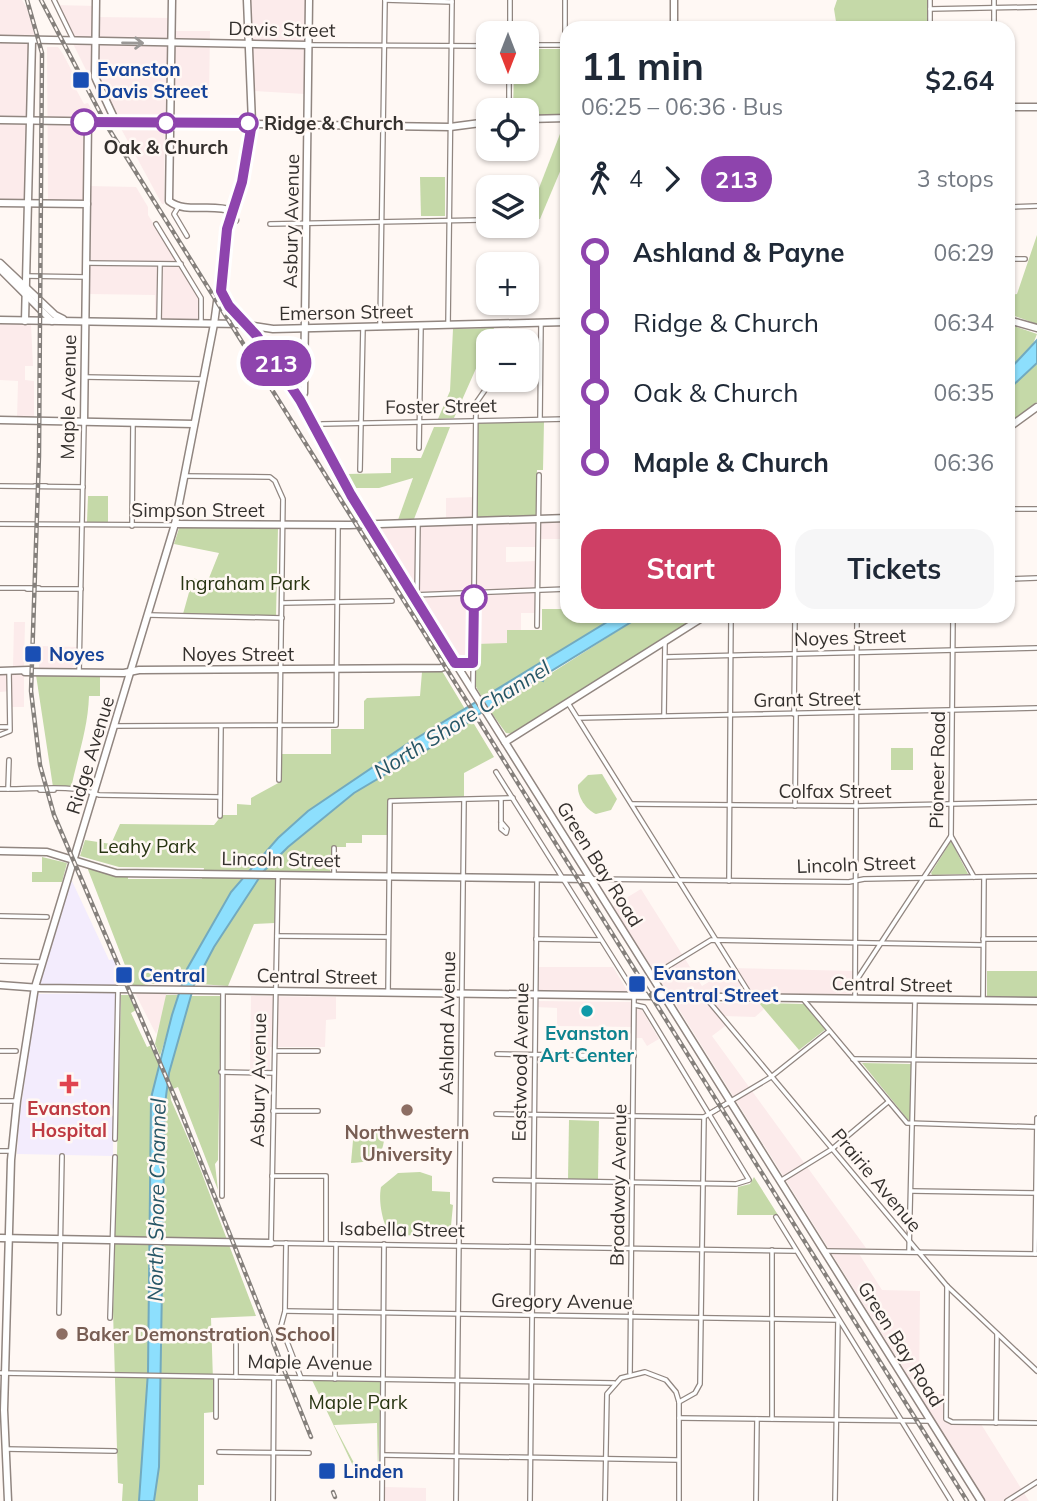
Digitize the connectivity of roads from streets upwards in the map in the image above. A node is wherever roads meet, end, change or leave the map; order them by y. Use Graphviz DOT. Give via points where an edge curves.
graph roads {
  1 [pos="54,0"];
  2 [pos="96,0"];
  3 [pos="172,0"];
  4 [pos="247,0"];
  5 [pos="309,0"];
  6 [pos="385,0"];
  7 [pos="510,0"];
  8 [pos="565,0"];
  9 [pos="674,0"];
  10 [pos="930,0"];
  11 [pos="994,0"];
  12 [pos="452,1"];
  13 [pos="1037,7"];
  14 [pos="994,8"];
  15 [pos="930,9"];
  16 [pos="510,21"];
  17 [pos="565,21"];
  18 [pos="674,21"];
  19 [pos="930,21"];
  20 [pos="994,21"];
  21 [pos="0,39"];
  22 [pos="32,41"];
  23 [pos="75,42"];
  24 [pos="95,42"];
  25 [pos="171,44"];
  26 [pos="249,44"];
  27 [pos="308,45"];
  28 [pos="539,45"];
  29 [pos="560,45"];
  30 [pos="384,46"];
  31 [pos="476,46"];
  32 [pos="452,47"];
  33 [pos="1015,107"];
  34 [pos="1037,107"];
  35 [pos="560,118"];
  36 [pos="539,119"];
  37 [pos="0,120"];
  38 [pos="30,121"];
  39 [pos="119,121"];
  40 [pos="88,122"];
  41 [pos="170,123"];
  42 [pos="252,123"];
  43 [pos="308,124"];
  44 [pos="476,124"];
  45 [pos="383,125"];
  46 [pos="450,127"];
  47 [pos="241,184"];
  48 [pos="0,204"];
  49 [pos="28,204"];
  50 [pos="87,204"];
  51 [pos="179,206"];
  52 [pos="1037,206"];
  53 [pos="1015,207"];
  54 [pos="232,211"];
  55 [pos="235,220"];
  56 [pos="476,220"];
  57 [pos="450,221"];
  58 [pos="383,222"];
  59 [pos="156,224"];
  60 [pos="271,224"];
  61 [pos="307,224"];
  62 [pos="187,236"];
  63 [pos="227,237"];
  64 [pos="1015,258"];
  65 [pos="1025,259"];
  66 [pos="0,263"];
  67 [pos="86,263"];
  68 [pos="160,264"];
  69 [pos="181,264"];
  70 [pos="0,270"];
  71 [pos="3,275"];
  72 [pos="26,276"];
  73 [pos="86,277"];
  74 [pos="219,283"];
  75 [pos="26,291"];
  76 [pos="0,320"];
  77 [pos="25,321"];
  78 [pos="52,321"];
  79 [pos="68,321"];
  80 [pos="85,321"];
  81 [pos="560,322"];
  82 [pos="1015,322"];
  83 [pos="159,323"];
  84 [pos="541,323"];
  85 [pos="201,324"];
  86 [pos="214,324"];
  87 [pos="448,325"];
  88 [pos="247,326"];
  89 [pos="421,326"];
  90 [pos="363,327"];
  91 [pos="380,327"];
  92 [pos="1037,328"];
  93 [pos="305,329"];
  94 [pos="84,376"];
  95 [pos="203,379"];
  96 [pos="483,392"];
  97 [pos="300,400"];
  98 [pos="1037,407"];
  99 [pos="540,419"];
  100 [pos="560,419"];
  101 [pos="0,420"];
  102 [pos="476,421"];
  103 [pos="84,422"];
  104 [pos="419,422"];
  105 [pos="133,423"];
  106 [pos="1015,423"];
  107 [pos="194,424"];
  108 [pos="361,424"];
  109 [pos="317,427"];
  110 [pos="419,448"];
  111 [pos="360,470"];
  112 [pos="539,475"];
  113 [pos="184,476"];
  114 [pos="0,486"];
  115 [pos="83,487"];
  116 [pos="1015,509"];
  117 [pos="1037,509"];
  118 [pos="560,518"];
  119 [pos="538,519"];
  120 [pos="475,521"];
  121 [pos="418,522"];
  122 [pos="368,523"];
  123 [pos="0,524"];
  124 [pos="175,524"];
  125 [pos="338,524"];
  126 [pos="82,525"];
  127 [pos="283,525"];
  128 [pos="132,526"];
  129 [pos="1037,578"];
  130 [pos="1015,579"];
  131 [pos="0,589"];
  132 [pos="81,589"];
  133 [pos="560,589"];
  134 [pos="537,590"];
  135 [pos="474,592"];
  136 [pos="415,594"];
  137 [pos="392,601"];
  138 [pos="337,602"];
  139 [pos="282,603"];
  140 [pos="149,615"];
  141 [pos="282,618"];
  142 [pos="694,623"];
  143 [pos="731,623"];
  144 [pos="795,623"];
  145 [pos="857,623"];
  146 [pos="953,623"];
  147 [pos="537,626"];
  148 [pos="665,641"];
  149 [pos="1037,648"];
  150 [pos="953,650"];
  151 [pos="857,653"];
  152 [pos="794,654"];
  153 [pos="731,656"];
  154 [pos="664,657"];
  155 [pos="455,663"];
  156 [pos="473,663"];
  157 [pos="336,670"];
  158 [pos="0,671"];
  159 [pos="9,671"];
  160 [pos="132,671"];
  161 [pos="281,671"];
  162 [pos="79,672"];
  163 [pos="475,694"];
  164 [pos="568,703"];
  165 [pos="1037,708"];
  166 [pos="952,710"];
  167 [pos="856,712"];
  168 [pos="795,714"];
  169 [pos="730,715"];
  170 [pos="664,716"];
  171 [pos="578,718"];
  172 [pos="115,726"];
  173 [pos="221,726"];
  174 [pos="280,726"];
  175 [pos="0,727"];
  176 [pos="8,727"];
  177 [pos="0,735"];
  178 [pos="505,742"];
  179 [pos="9,760"];
  180 [pos="496,772"];
  181 [pos="279,780"];
  182 [pos="0,789"];
  183 [pos="8,789"];
  184 [pos="94,793"];
  185 [pos="220,797"];
  186 [pos="513,798"];
  187 [pos="464,800"];
  188 [pos="501,800"];
  189 [pos="1037,802"];
  190 [pos="632,804"];
  191 [pos="951,804"];
  192 [pos="730,805"];
  193 [pos="795,806"];
  194 [pos="855,807"];
  195 [pos="220,816"];
  196 [pos="501,822"];
  197 [pos="951,836"];
  198 [pos="334,848"];
  199 [pos="0,851"];
  200 [pos="74,860"];
  201 [pos="274,875"];
  202 [pos="334,876"];
  203 [pos="1037,876"];
  204 [pos="389,877"];
  205 [pos="974,877"];
  206 [pos="984,877"];
  207 [pos="463,878"];
  208 [pos="925,878"];
  209 [pos="537,879"];
  210 [pos="564,879"];
  211 [pos="591,879"];
  212 [pos="678,880"];
  213 [pos="729,881"];
  214 [pos="855,881"];
  215 [pos="0,916"];
  216 [pos="47,917"];
  217 [pos="277,936"];
  218 [pos="388,937"];
  219 [pos="536,939"];
  220 [pos="1037,939"];
  221 [pos="601,940"];
  222 [pos="716,940"];
  223 [pos="984,942"];
  224 [pos="855,943"];
  225 [pos="880,944"];
  226 [pos="0,961"];
  227 [pos="43,962"];
  228 [pos="651,977"];
  229 [pos="856,981"];
  230 [pos="0,985"];
  231 [pos="35,987"];
  232 [pos="118,989"];
  233 [pos="223,991"];
  234 [pos="276,991"];
  235 [pos="388,993"];
  236 [pos="462,995"];
  237 [pos="535,995"];
  238 [pos="634,997"];
  239 [pos="663,997"];
  240 [pos="706,998"];
  241 [pos="752,998"];
  242 [pos="803,999"];
  243 [pos="855,999"];
  244 [pos="915,1000"];
  245 [pos="983,1000"];
  246 [pos="1037,1001"];
  247 [pos="635,1005"];
  248 [pos="829,1031"];
  249 [pos="0,1051"];
  250 [pos="16,1051"];
  251 [pos="275,1051"];
  252 [pos="318,1051"];
  253 [pos="497,1054"];
  254 [pos="534,1055"];
  255 [pos="635,1056"];
  256 [pos="853,1059"];
  257 [pos="914,1059"];
  258 [pos="1037,1061"];
  259 [pos="222,1072"];
  260 [pos="274,1073"];
  261 [pos="771,1077"];
  262 [pos="0,1101"];
  263 [pos="17,1101"];
  264 [pos="730,1102"];
  265 [pos="888,1102"];
  266 [pos="273,1111"];
  267 [pos="318,1111"];
  268 [pos="496,1114"];
  269 [pos="710,1114"];
  270 [pos="533,1115"];
  271 [pos="634,1116"];
  272 [pos="704,1117"];
  273 [pos="1037,1118"];
  274 [pos="913,1125"];
  275 [pos="1037,1127"];
  276 [pos="115,1139"];
  277 [pos="832,1149"];
  278 [pos="0,1151"];
  279 [pos="12,1152"];
  280 [pos="62,1156"];
  281 [pos="115,1157"];
  282 [pos="272,1176"];
  283 [pos="495,1181"];
  284 [pos="532,1181"];
  285 [pos="780,1181"];
  286 [pos="632,1182"];
  287 [pos="703,1184"];
  288 [pos="912,1191"];
  289 [pos="1037,1193"];
  290 [pos="222,1196"];
  291 [pos="776,1217"];
  292 [pos="0,1238"];
  293 [pos="9,1239"];
  294 [pos="61,1240"];
  295 [pos="113,1241"];
  296 [pos="911,1242"];
  297 [pos="271,1243"];
  298 [pos="286,1243"];
  299 [pos="326,1244"];
  300 [pos="336,1244"];
  301 [pos="384,1244"];
  302 [pos="458,1245"];
  303 [pos="531,1247"];
  304 [pos="631,1248"];
  305 [pos="772,1250"];
  306 [pos="701,1251"];
  307 [pos="795,1251"];
  308 [pos="823,1251"];
  309 [pos="909,1252"];
  310 [pos="919,1252"];
  311 [pos="1036,1254"];
  312 [pos="947,1286"];
  313 [pos="285,1311"];
  314 [pos="336,1312"];
  315 [pos="383,1312"];
  316 [pos="59,1313"];
  317 [pos="3,1314"];
  318 [pos="457,1314"];
  319 [pos="531,1315"];
  320 [pos="631,1316"];
  321 [pos="700,1317"];
  322 [pos="110,1318"];
  323 [pos="772,1319"];
  324 [pos="838,1320"];
  325 [pos="997,1334"];
  326 [pos="236,1341"];
  327 [pos="1037,1371"];
  328 [pos="2,1373"];
  329 [pos="630,1373"];
  330 [pos="216,1377"];
  331 [pos="236,1377"];
  332 [pos="274,1378"];
  333 [pos="301,1378"];
  334 [pos="335,1379"];
  335 [pos="383,1379"];
  336 [pos="457,1381"];
  337 [pos="530,1382"];
  338 [pos="614,1383"];
  339 [pos="679,1402"];
  340 [pos="679,1416"];
  341 [pos="216,1417"];
  342 [pos="757,1419"];
  343 [pos="772,1419"];
  344 [pos="836,1420"];
  345 [pos="901,1421"];
  346 [pos="931,1421"];
  347 [pos="996,1423"];
  348 [pos="1037,1423"];
  349 [pos="2,1428"];
  350 [pos="5,1449"];
  351 [pos="115,1451"];
  352 [pos="219,1452"];
  353 [pos="274,1453"];
  354 [pos="309,1453"];
  355 [pos="383,1455"];
  356 [pos="457,1456"];
  357 [pos="530,1457"];
  358 [pos="605,1459"];
  359 [pos="679,1460"];
  360 [pos="4,1482"];
  361 [pos="1037,1482"];
  362 [pos="8,1501"];
  363 [pos="273,1501"];
  364 [pos="382,1501"];
  365 [pos="456,1501"];
  366 [pos="530,1501"];
  367 [pos="605,1501"];
  368 [pos="679,1501"];
  369 [pos="757,1501"];
  370 [pos="835,1501"];
  371 [pos="951,1501"];
  372 [pos="981,1501"];
  373 [pos="1007,1501"];
  1 -- 23 [label="street"];
  2 -- 24 [label="street"];
  3 -- 25 [label="street"];
  4 -- 26 [label="street"];
  5 -- 27 [label="street, Asbury Avenue"];
  6 -- 12 [label="street"];
  6 -- 30 [label="street"];
  7 -- 16 [label="street"];
  8 -- 17 [label="street"];
  9 -- 18 [label="street"];
  10 -- 15 [label="street"];
  11 -- 14 [label="street"];
  12 -- 32 [label="street"];
  13 -- 14 [label="street"];
  14 -- 15 [label="street"];
  14 -- 20 [label="street"];
  15 -- 19 [label="street"];
  21 -- 22 [label="street, Davis Street"];
  22 -- 23 [label="street, Davis Street"];
  22 -- 38 [label="street"];
  23 -- 24 [label="street, Davis Street"];
  24 -- 25 [label="street, Davis Street, one-way"];
  24 -- 39 [label="street" via="95,78"];
  25 -- 26 [label="street, Davis Street"];
  25 -- 41 [label="street"];
  26 -- 27 [label="street, Davis Street"];
  26 -- 42 [label="street"];
  27 -- 30 [label="street, Davis Street"];
  27 -- 43 [label="street, Asbury Avenue"];
  28 -- 29 [label="street"];
  30 -- 32 [label="street, Davis Street"];
  30 -- 45 [label="street"];
  31 -- 32 [label="street, Davis Street"];
  32 -- 46 [label="street"];
  33 -- 34 [label="street"];
  35 -- 36 [label="street"];
  37 -- 38 [label="street"];
  38 -- 40 [label="street"];
  38 -- 49 [label="street"];
  39 -- 40 [label="street"];
  39 -- 41 [label="street"];
  40 -- 50 [label="street, Maple Avenue"];
  41 -- 42 [label="street"];
  41 -- 51 [label="street" via="169,199"];
  42 -- 43 [label="street"];
  42 -- 47 [label="street"];
  43 -- 45 [label="street"];
  43 -- 61 [label="street, Asbury Avenue"];
  44 -- 46 [label="street"];
  45 -- 46 [label="street"];
  45 -- 58 [label="street"];
  46 -- 57 [label="street"];
  47 -- 54 [label="street"];
  47 -- 55 [label="street"];
  48 -- 49 [label="street"];
  49 -- 50 [label="street"];
  49 -- 72 [label="street"];
  50 -- 67 [label="street, Maple Avenue"];
  51 -- 54 [label="street"];
  51 -- 62 [label="street" via="174,214"];
  52 -- 53 [label="street"];
  54 -- 55 [label="street"];
  54 -- 63 [label="street"];
  55 -- 63 [label="street"];
  56 -- 57 [label="street"];
  57 -- 58 [label="street"];
  57 -- 87 [label="street"];
  58 -- 61 [label="street"];
  58 -- 91 [label="street"];
  59 -- 69 [label="street"];
  60 -- 61 [label="street"];
  61 -- 93 [label="street, Asbury Avenue"];
  63 -- 74 [label="street"];
  64 -- 65 [label="street"];
  66 -- 75 [label="street"];
  67 -- 68 [label="street"];
  67 -- 73 [label="street, Maple Avenue"];
  68 -- 69 [label="street"];
  68 -- 83 [label="street"];
  69 -- 85 [label="street" via="201,298"];
  70 -- 71 [label="street"];
  71 -- 75 [label="street"];
  72 -- 73 [label="street"];
  72 -- 75 [label="street"];
  73 -- 80 [label="street, Maple Avenue"];
  74 -- 86 [label="street, Ridge Avenue"];
  74 -- 88 [label="street, Green Bay Road" via="223,298"];
  75 -- 77 [label="street"];
  75 -- 78 [label="street"];
  75 -- 79 [label="street"];
  76 -- 77 [label="street, Emerson Street"];
  77 -- 78 [label="street, Emerson Street"];
  78 -- 79 [label="street, Emerson Street"];
  79 -- 80 [label="street, Emerson Street"];
  80 -- 83 [label="street, Emerson Street"];
  80 -- 94 [label="street, Maple Avenue"];
  81 -- 84 [label="street, Emerson Street"];
  82 -- 92 [label="street"];
  83 -- 85 [label="street, Emerson Street"];
  84 -- 87 [label="street, Emerson Street"];
  84 -- 99 [label="street"];
  85 -- 86 [label="street, Emerson Street"];
  86 -- 88 [label="street, Emerson Street"];
  86 -- 95 [label="street, Ridge Avenue"];
  87 -- 89 [label="street, Emerson Street"];
  88 -- 93 [label="street, Emerson Street"];
  88 -- 97 [label="street, Green Bay Road"];
  89 -- 91 [label="street, Emerson Street"];
  89 -- 104 [label="street"];
  90 -- 91 [label="street, Emerson Street"];
  90 -- 93 [label="street, Emerson Street"];
  90 -- 108 [label="street"];
  93 -- 97 [label="street, Asbury Avenue"];
  94 -- 95 [label="street"];
  94 -- 103 [label="street, Maple Avenue"];
  95 -- 107 [label="street, Ridge Avenue"];
  96 -- 102 [label="street"];
  97 -- 109 [label="street, Green Bay Road"];
  98 -- 106 [label="street"];
  99 -- 100 [label="street, Foster Street"];
  99 -- 102 [label="street, Foster Street"];
  101 -- 103 [label="street"];
  102 -- 104 [label="street, Foster Street"];
  102 -- 120 [label="street"];
  103 -- 105 [label="street"];
  103 -- 115 [label="street, Maple Avenue"];
  104 -- 108 [label="street, Foster Street"];
  104 -- 110 [label="street"];
  105 -- 107 [label="street"];
  105 -- 128 [label="street"];
  107 -- 113 [label="street, Ridge Avenue"];
  108 -- 109 [label="street, Foster Street"];
  108 -- 111 [label="street"];
  109 -- 122 [label="street, Green Bay Road"];
  112 -- 119 [label="street"];
  113 -- 124 [label="street, Ridge Avenue"];
  113 -- 127 [label="street" via="272,479 283,499"];
  114 -- 115 [label="street"];
  115 -- 126 [label="street, Maple Avenue"];
  116 -- 117 [label="street"];
  118 -- 119 [label="street, Simpson Street"];
  119 -- 120 [label="street, Simpson Street"];
  119 -- 134 [label="street"];
  120 -- 121 [label="street, Simpson Street"];
  120 -- 135 [label="street"];
  121 -- 122 [label="street, Simpson Street"];
  121 -- 136 [label="street"];
  122 -- 125 [label="street, Simpson Street"];
  122 -- 136 [label="street, Green Bay Road"];
  123 -- 126 [label="street, Simpson Street"];
  124 -- 127 [label="street, Simpson Street"];
  124 -- 128 [label="street, Simpson Street"];
  124 -- 140 [label="street, Ridge Avenue"];
  125 -- 127 [label="street, Simpson Street"];
  125 -- 138 [label="street"];
  126 -- 128 [label="street, Simpson Street"];
  126 -- 132 [label="street, Maple Avenue"];
  127 -- 139 [label="street"];
  129 -- 130 [label="street"];
  131 -- 132 [label="street"];
  132 -- 162 [label="street, Maple Avenue"];
  133 -- 134 [label="street"];
  134 -- 135 [label="street"];
  134 -- 147 [label="street"];
  135 -- 136 [label="street"];
  135 -- 156 [label="street"];
  136 -- 155 [label="street, Green Bay Road"];
  137 -- 138 [label="street"];
  138 -- 139 [label="street"];
  138 -- 157 [label="street"];
  139 -- 141 [label="street"];
  140 -- 141 [label="street"];
  140 -- 160 [label="street, Ridge Avenue"];
  141 -- 161 [label="street"];
  142 -- 148 [label="street"];
  143 -- 153 [label="street"];
  144 -- 152 [label="street"];
  145 -- 151 [label="street"];
  146 -- 150 [label="street, Pioneer Road"];
  148 -- 154 [label="street"];
  148 -- 164 [label="street"];
  149 -- 150 [label="street, Noyes Street"];
  150 -- 151 [label="street, Noyes Street"];
  150 -- 166 [label="street, Pioneer Road"];
  151 -- 152 [label="street, Noyes Street"];
  151 -- 167 [label="street"];
  152 -- 153 [label="street, Noyes Street"];
  152 -- 168 [label="street"];
  153 -- 154 [label="street, Noyes Street"];
  153 -- 169 [label="street"];
  154 -- 170 [label="street"];
  155 -- 156 [label="street, Noyes Street"];
  155 -- 157 [label="street, Noyes Street"];
  155 -- 163 [label="street, Green Bay Road"];
  156 -- 163 [label="street"];
  157 -- 161 [label="street, Noyes Street"];
  157 -- 174 [label="street" via="336,725"];
  158 -- 159 [label="street, Noyes Street"];
  159 -- 162 [label="street, Noyes Street"];
  159 -- 176 [label="street"];
  160 -- 161 [label="street, Noyes Street"];
  160 -- 162 [label="street, Noyes Street"];
  160 -- 172 [label="street, Ridge Avenue"];
  161 -- 174 [label="street"];
  163 -- 178 [label="street, Green Bay Road"];
  164 -- 171 [label="street"];
  164 -- 178 [label="street"];
  165 -- 166 [label="street, Grant Street"];
  166 -- 167 [label="street, Grant Street"];
  166 -- 191 [label="street, Pioneer Road"];
  167 -- 168 [label="street, Grant Street"];
  167 -- 194 [label="street"];
  168 -- 169 [label="street, Grant Street"];
  168 -- 193 [label="street"];
  169 -- 170 [label="street, Grant Street"];
  169 -- 192 [label="street"];
  170 -- 171 [label="street, Grant Street"];
  171 -- 190 [label="street"];
  172 -- 173 [label="street"];
  172 -- 184 [label="street, Ridge Avenue"];
  173 -- 174 [label="street"];
  173 -- 185 [label="street"];
  174 -- 181 [label="street"];
  175 -- 176 [label="street"];
  176 -- 177 [label="street" via="9,733"];
  178 -- 211 [label="street, Green Bay Road"];
  179 -- 183 [label="street"];
  180 -- 186 [label="street"];
  182 -- 183 [label="street"];
  183 -- 184 [label="street"];
  184 -- 185 [label="street"];
  184 -- 200 [label="street, Ridge Avenue"];
  185 -- 195 [label="street"];
  186 -- 188 [label="street"];
  186 -- 210 [label="street"];
  187 -- 188 [label="street"];
  187 -- 204 [label="street" via="391,800"];
  187 -- 207 [label="street, Ashland Avenue"];
  188 -- 196 [label="street"];
  189 -- 191 [label="street, Colfax Street"];
  190 -- 192 [label="street, Colfax Street"];
  190 -- 212 [label="street"];
  191 -- 194 [label="street, Colfax Street"];
  191 -- 197 [label="street, Pioneer Road"];
  192 -- 193 [label="street, Colfax Street"];
  192 -- 213 [label="street"];
  193 -- 194 [label="street, Colfax Street"];
  194 -- 214 [label="street"];
  197 -- 205 [label="street"];
  197 -- 208 [label="street, Pioneer Road"];
  198 -- 202 [label="street"];
  199 -- 200 [label="street, Lincoln Street" via="44,852"];
  200 -- 201 [label="street, Lincoln Street" via="117,873"];
  200 -- 227 [label="street, Ridge Avenue"];
  201 -- 202 [label="street, Lincoln Street"];
  201 -- 217 [label="street, Asbury Avenue"];
  202 -- 204 [label="street, Lincoln Street"];
  203 -- 206 [label="street, Lincoln Street"];
  204 -- 207 [label="street, Lincoln Street"];
  204 -- 218 [label="street"];
  205 -- 206 [label="street, Lincoln Street"];
  205 -- 208 [label="street, Lincoln Street"];
  206 -- 223 [label="street"];
  207 -- 209 [label="street, Lincoln Street"];
  207 -- 236 [label="street, Ashland Avenue"];
  208 -- 214 [label="street, Lincoln Street"];
  208 -- 225 [label="street, Pioneer Road"];
  209 -- 210 [label="street, Lincoln Street"];
  209 -- 219 [label="street, Eastwood Avenue"];
  210 -- 211 [label="street, Lincoln Street"];
  210 -- 221 [label="street"];
  211 -- 212 [label="street, Lincoln Street"];
  211 -- 228 [label="street, Green Bay Road"];
  212 -- 213 [label="street, Lincoln Street"];
  212 -- 222 [label="street"];
  213 -- 214 [label="street, Lincoln Street"];
  214 -- 224 [label="street"];
  215 -- 216 [label="street"];
  217 -- 218 [label="street"];
  217 -- 234 [label="street, Asbury Avenue"];
  218 -- 235 [label="street"];
  219 -- 221 [label="street"];
  219 -- 237 [label="street, Eastwood Avenue"];
  220 -- 223 [label="street"];
  221 -- 238 [label="street"];
  222 -- 224 [label="street"];
  222 -- 228 [label="street"];
  222 -- 241 [label="street"];
  223 -- 225 [label="street"];
  223 -- 245 [label="street"];
  224 -- 225 [label="street"];
  224 -- 229 [label="street"];
  225 -- 229 [label="street, Pioneer Road"];
  226 -- 227 [label="street"];
  227 -- 231 [label="street, Ridge Avenue"];
  228 -- 239 [label="street, Green Bay Road"];
  229 -- 243 [label="street"];
  230 -- 231 [label="street, Central Street"];
  231 -- 232 [label="street, Central Street"];
  231 -- 263 [label="street, Ridge Avenue"];
  232 -- 233 [label="street, Central Street"];
  232 -- 276 [label="street"];
  233 -- 234 [label="street, Central Street"];
  233 -- 259 [label="street"];
  234 -- 235 [label="street, Central Street"];
  234 -- 251 [label="street, Asbury Avenue"];
  235 -- 236 [label="street, Central Street"];
  236 -- 237 [label="street, Central Street"];
  236 -- 302 [label="street, Ashland Avenue"];
  237 -- 238 [label="street, Central Street"];
  237 -- 254 [label="street, Eastwood Avenue"];
  238 -- 239 [label="street, Central Street"];
  238 -- 247 [label="street, Broadway Avenue"];
  239 -- 240 [label="street, Central Street"];
  239 -- 264 [label="street, Green Bay Road"];
  240 -- 241 [label="street, Central Street"];
  240 -- 261 [label="street, Prairie Avenue"];
  241 -- 242 [label="street, Central Street"];
  242 -- 243 [label="street, Central Street"];
  242 -- 248 [label="street"];
  243 -- 244 [label="street, Central Street"];
  244 -- 245 [label="street, Central Street"];
  244 -- 257 [label="street"];
  245 -- 246 [label="street, Central Street"];
  247 -- 255 [label="street, Broadway Avenue"];
  247 -- 269 [label="street" via="644,1007"];
  248 -- 256 [label="street"];
  248 -- 261 [label="street"];
  249 -- 250 [label="street"];
  251 -- 252 [label="street"];
  251 -- 260 [label="street, Asbury Avenue"];
  253 -- 254 [label="street"];
  254 -- 255 [label="street"];
  254 -- 270 [label="street, Eastwood Avenue"];
  255 -- 271 [label="street, Broadway Avenue"];
  256 -- 257 [label="street"];
  256 -- 265 [label="street"];
  257 -- 258 [label="street"];
  257 -- 274 [label="street"];
  259 -- 260 [label="street"];
  259 -- 290 [label="street"];
  260 -- 266 [label="street, Asbury Avenue"];
  261 -- 264 [label="street"];
  261 -- 277 [label="street, Prairie Avenue"];
  262 -- 263 [label="street"];
  263 -- 279 [label="street, Ridge Avenue"];
  264 -- 269 [label="street"];
  264 -- 285 [label="street, Green Bay Road"];
  265 -- 274 [label="street"];
  265 -- 277 [label="street"];
  266 -- 267 [label="street"];
  266 -- 282 [label="street, Asbury Avenue"];
  268 -- 270 [label="street"];
  269 -- 272 [label="street"];
  269 -- 287 [label="street" via="750,1181"];
  270 -- 271 [label="street"];
  270 -- 284 [label="street, Eastwood Avenue"];
  271 -- 272 [label="street"];
  271 -- 286 [label="street, Broadway Avenue"];
  272 -- 287 [label="street"];
  273 -- 275 [label="street"];
  274 -- 275 [label="street"];
  274 -- 288 [label="street"];
  275 -- 289 [label="street"];
  277 -- 285 [label="street"];
  277 -- 296 [label="street, Prairie Avenue"];
  278 -- 279 [label="street"];
  279 -- 293 [label="street, Ridge Avenue"];
  280 -- 294 [label="street"];
  281 -- 295 [label="street"];
  282 -- 297 [label="street, Asbury Avenue"];
  282 -- 299 [label="street" via="326,1177"];
  283 -- 284 [label="street"];
  284 -- 286 [label="street"];
  284 -- 303 [label="street, Eastwood Avenue"];
  285 -- 308 [label="street, Green Bay Road"];
  286 -- 287 [label="street"];
  286 -- 304 [label="street, Broadway Avenue"];
  287 -- 306 [label="street"];
  288 -- 289 [label="street"];
  288 -- 296 [label="street"];
  289 -- 311 [label="street"];
  291 -- 307 [label="street"];
  292 -- 293 [label="street, Isabella Street"];
  293 -- 294 [label="street, Isabella Street"];
  293 -- 317 [label="street, Ridge Avenue"];
  294 -- 295 [label="street, Isabella Street"];
  294 -- 316 [label="street"];
  295 -- 297 [label="street, Isabella Street"];
  295 -- 322 [label="street"];
  296 -- 309 [label="street"];
  296 -- 310 [label="street, Prairie Avenue"];
  297 -- 298 [label="street, Isabella Street"];
  298 -- 299 [label="street, Isabella Street"];
  298 -- 313 [label="street"];
  299 -- 300 [label="street, Isabella Street"];
  300 -- 301 [label="street, Isabella Street"];
  300 -- 314 [label="street"];
  301 -- 302 [label="street, Isabella Street"];
  301 -- 315 [label="street"];
  302 -- 303 [label="street, Isabella Street"];
  302 -- 318 [label="street, Ashland Avenue"];
  303 -- 304 [label="street, Isabella Street"];
  303 -- 319 [label="street, Eastwood Avenue"];
  304 -- 306 [label="street, Isabella Street"];
  304 -- 320 [label="street, Broadway Avenue"];
  305 -- 306 [label="street, Isabella Street"];
  305 -- 307 [label="street, Isabella Street"];
  305 -- 323 [label="street"];
  306 -- 321 [label="street"];
  307 -- 324 [label="street"];
  308 -- 309 [label="street"];
  308 -- 346 [label="street, Green Bay Road"];
  309 -- 310 [label="street"];
  310 -- 311 [label="street"];
  310 -- 312 [label="street, Prairie Avenue"];
  312 -- 325 [label="street, Prairie Avenue"];
  312 -- 347 [label="street" via="948,1420"];
  313 -- 314 [label="street, Gregory Avenue"];
  313 -- 333 [label="street" via="282,1329"];
  314 -- 315 [label="street, Gregory Avenue"];
  314 -- 334 [label="street"];
  315 -- 318 [label="street, Gregory Avenue"];
  315 -- 335 [label="street"];
  317 -- 328 [label="street, Ridge Avenue"];
  318 -- 319 [label="street, Gregory Avenue"];
  318 -- 336 [label="street, Ashland Avenue"];
  319 -- 320 [label="street, Gregory Avenue"];
  319 -- 337 [label="street, Eastwood Avenue"];
  320 -- 321 [label="street, Gregory Avenue"];
  320 -- 329 [label="street, Broadway Avenue"];
  321 -- 323 [label="street, Gregory Avenue"];
  321 -- 339 [label="street" via="699,1384 695,1393"];
  323 -- 324 [label="street, Gregory Avenue"];
  323 -- 343 [label="street"];
  324 -- 344 [label="street"];
  324 -- 345 [label="street"];
  325 -- 327 [label="street, Prairie Avenue"];
  325 -- 347 [label="street"];
  326 -- 331 [label="street"];
  328 -- 330 [label="street, Maple Avenue"];
  328 -- 349 [label="street, Ridge Avenue"];
  329 -- 338 [label="street"];
  329 -- 339 [label="street" via="659,1376 673,1388"];
  330 -- 331 [label="street, Maple Avenue"];
  330 -- 341 [label="street"];
  331 -- 332 [label="street, Maple Avenue"];
  332 -- 333 [label="street, Maple Avenue"];
  332 -- 353 [label="street"];
  333 -- 334 [label="street, Maple Avenue"];
  334 -- 335 [label="street, Maple Avenue"];
  335 -- 336 [label="street, Maple Avenue"];
  335 -- 355 [label="street"];
  336 -- 337 [label="street, Maple Avenue"];
  336 -- 356 [label="street, Ashland Avenue"];
  337 -- 338 [label="street, Maple Avenue"];
  337 -- 357 [label="street, Eastwood Avenue"];
  338 -- 358 [label="street" via="605,1405"];
  339 -- 340 [label="street"];
  340 -- 342 [label="street"];
  340 -- 359 [label="street"];
  342 -- 343 [label="street"];
  342 -- 369 [label="street"];
  343 -- 344 [label="street"];
  344 -- 345 [label="street"];
  344 -- 370 [label="street"];
  345 -- 346 [label="street"];
  345 -- 371 [label="street"];
  346 -- 372 [label="street, Green Bay Road"];
  347 -- 348 [label="street"];
  349 -- 350 [label="street, Ridge Avenue"];
  350 -- 351 [label="street"];
  350 -- 360 [label="street, Ridge Avenue"];
  352 -- 353 [label="street"];
  353 -- 354 [label="street"];
  353 -- 363 [label="street"];
  355 -- 356 [label="street"];
  355 -- 364 [label="street"];
  356 -- 357 [label="street"];
  356 -- 365 [label="street, Ashland Avenue"];
  357 -- 358 [label="street"];
  357 -- 366 [label="street, Eastwood Avenue"];
  358 -- 359 [label="street"];
  358 -- 367 [label="street"];
  359 -- 368 [label="street"];
  360 -- 362 [label="street, Ridge Avenue"];
  361 -- 373 [label="street"];
}
